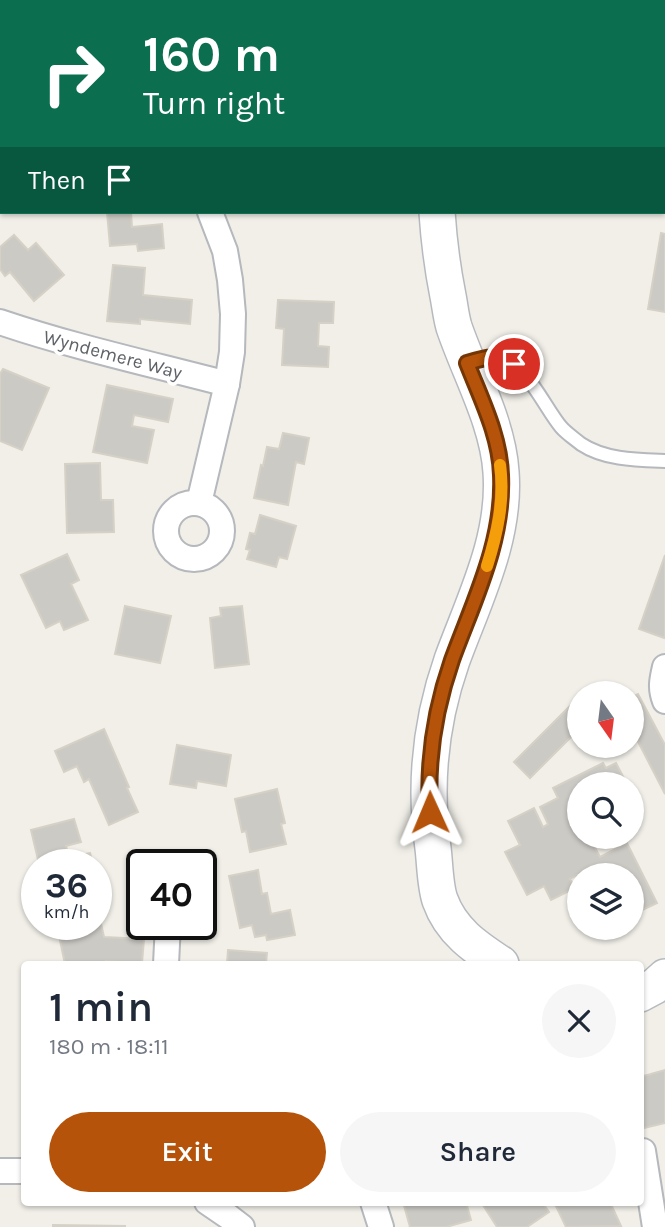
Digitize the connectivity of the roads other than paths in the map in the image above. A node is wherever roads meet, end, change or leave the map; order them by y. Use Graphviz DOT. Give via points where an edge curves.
graph roads {
  1 [pos="211,214"];
  2 [pos="437,214"];
  3 [pos="0,322"];
  4 [pos="467,363"];
  5 [pos="227,384"];
  6 [pos="665,461"];
  7 [pos="199,503"];
  8 [pos="665,667"];
  9 [pos="665,701"];
  10 [pos="167,940"];
  11 [pos="166,961"];
  12 [pos="496,961"];
  13 [pos="665,977"];
  14 [pos="644,992"];
  15 [pos="649,1150"];
  16 [pos="0,1171"];
  17 [pos="21,1171"];
  18 [pos="647,1177"];
  19 [pos="213,1206"];
  20 [pos="374,1206"];
  21 [pos="242,1227"];
  22 [pos="381,1227"];
  23 [pos="641,1227"];
  24 [pos="655,1227"];
  1 -- 5 [label="street" via="230,280 232,352"];
  2 -- 4 [label="street" via="453,323"];
  3 -- 5 [label="street, Wyndemere Way"];
  4 -- 6 [label="lane" via="498,357 514,364 562,428 583,446 604,455"];
  4 -- 12 [label="street" via="499,451 501,498 493,548 438,711 429,787 431,838 440,899 451,922 471,945"];
  5 -- 7 [label="street"];
  8 -- 9 [label="street" via="661,691"];
  10 -- 11 [label="street"];
  13 -- 14 [label="street"];
  15 -- 18 [label="street"];
  16 -- 17 [label="street"];
  18 -- 23 [label="street"];
  18 -- 24 [label="street"];
  19 -- 21 [label="street"];
  20 -- 22 [label="street"];
}
